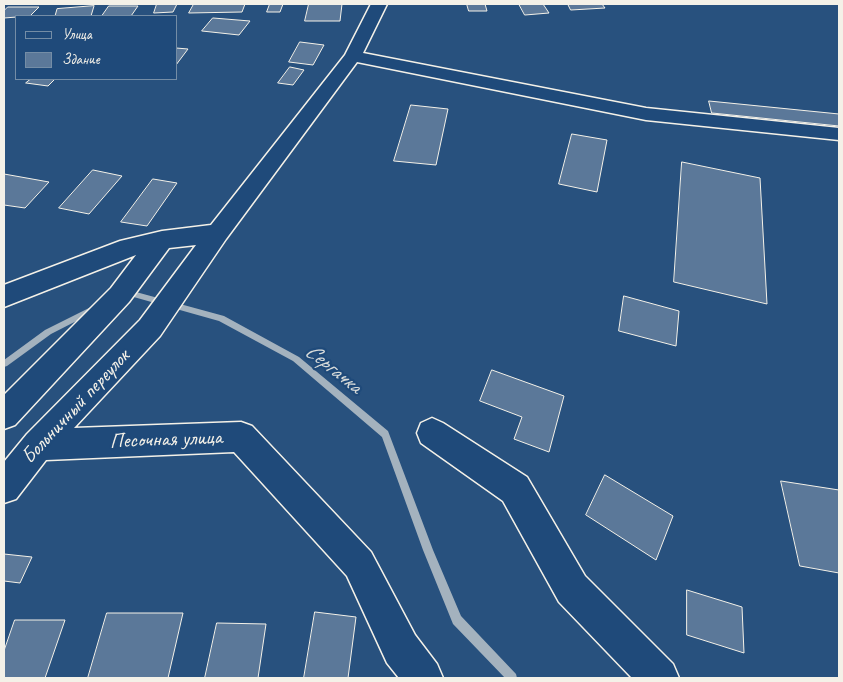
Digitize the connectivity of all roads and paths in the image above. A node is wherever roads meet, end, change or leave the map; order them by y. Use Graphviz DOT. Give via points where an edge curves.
graph roads {
  1 [pos="379,4"];
  2 [pos="353,56"];
  3 [pos="839,134"];
  4 [pos="218,232"];
  5 [pos="162,240"];
  6 [pos="4,296"];
  7 [pos="4,415"];
  8 [pos="432,433"];
  9 [pos="38,445"];
  10 [pos="8,479"];
  11 [pos="423,678"];
  12 [pos="659,678"];
  1 -- 2 [label="street, Больничный переулок"];
  2 -- 3 [label="street" via="646,114"];
  2 -- 4 [label="street, Больничный переулок"];
  4 -- 5 [label="street"];
  4 -- 9 [label="street, Больничный переулок" via="150,328"];
  5 -- 6 [label="street" via="120,250"];
  5 -- 7 [label="street" via="120,295"];
  8 -- 12 [label="street" via="516,489 572,589"];
  9 -- 10 [label="street, Больничный переулок"];
  9 -- 11 [label="street, Песочная улица" via="241,437 359,564 401,650"];
}
